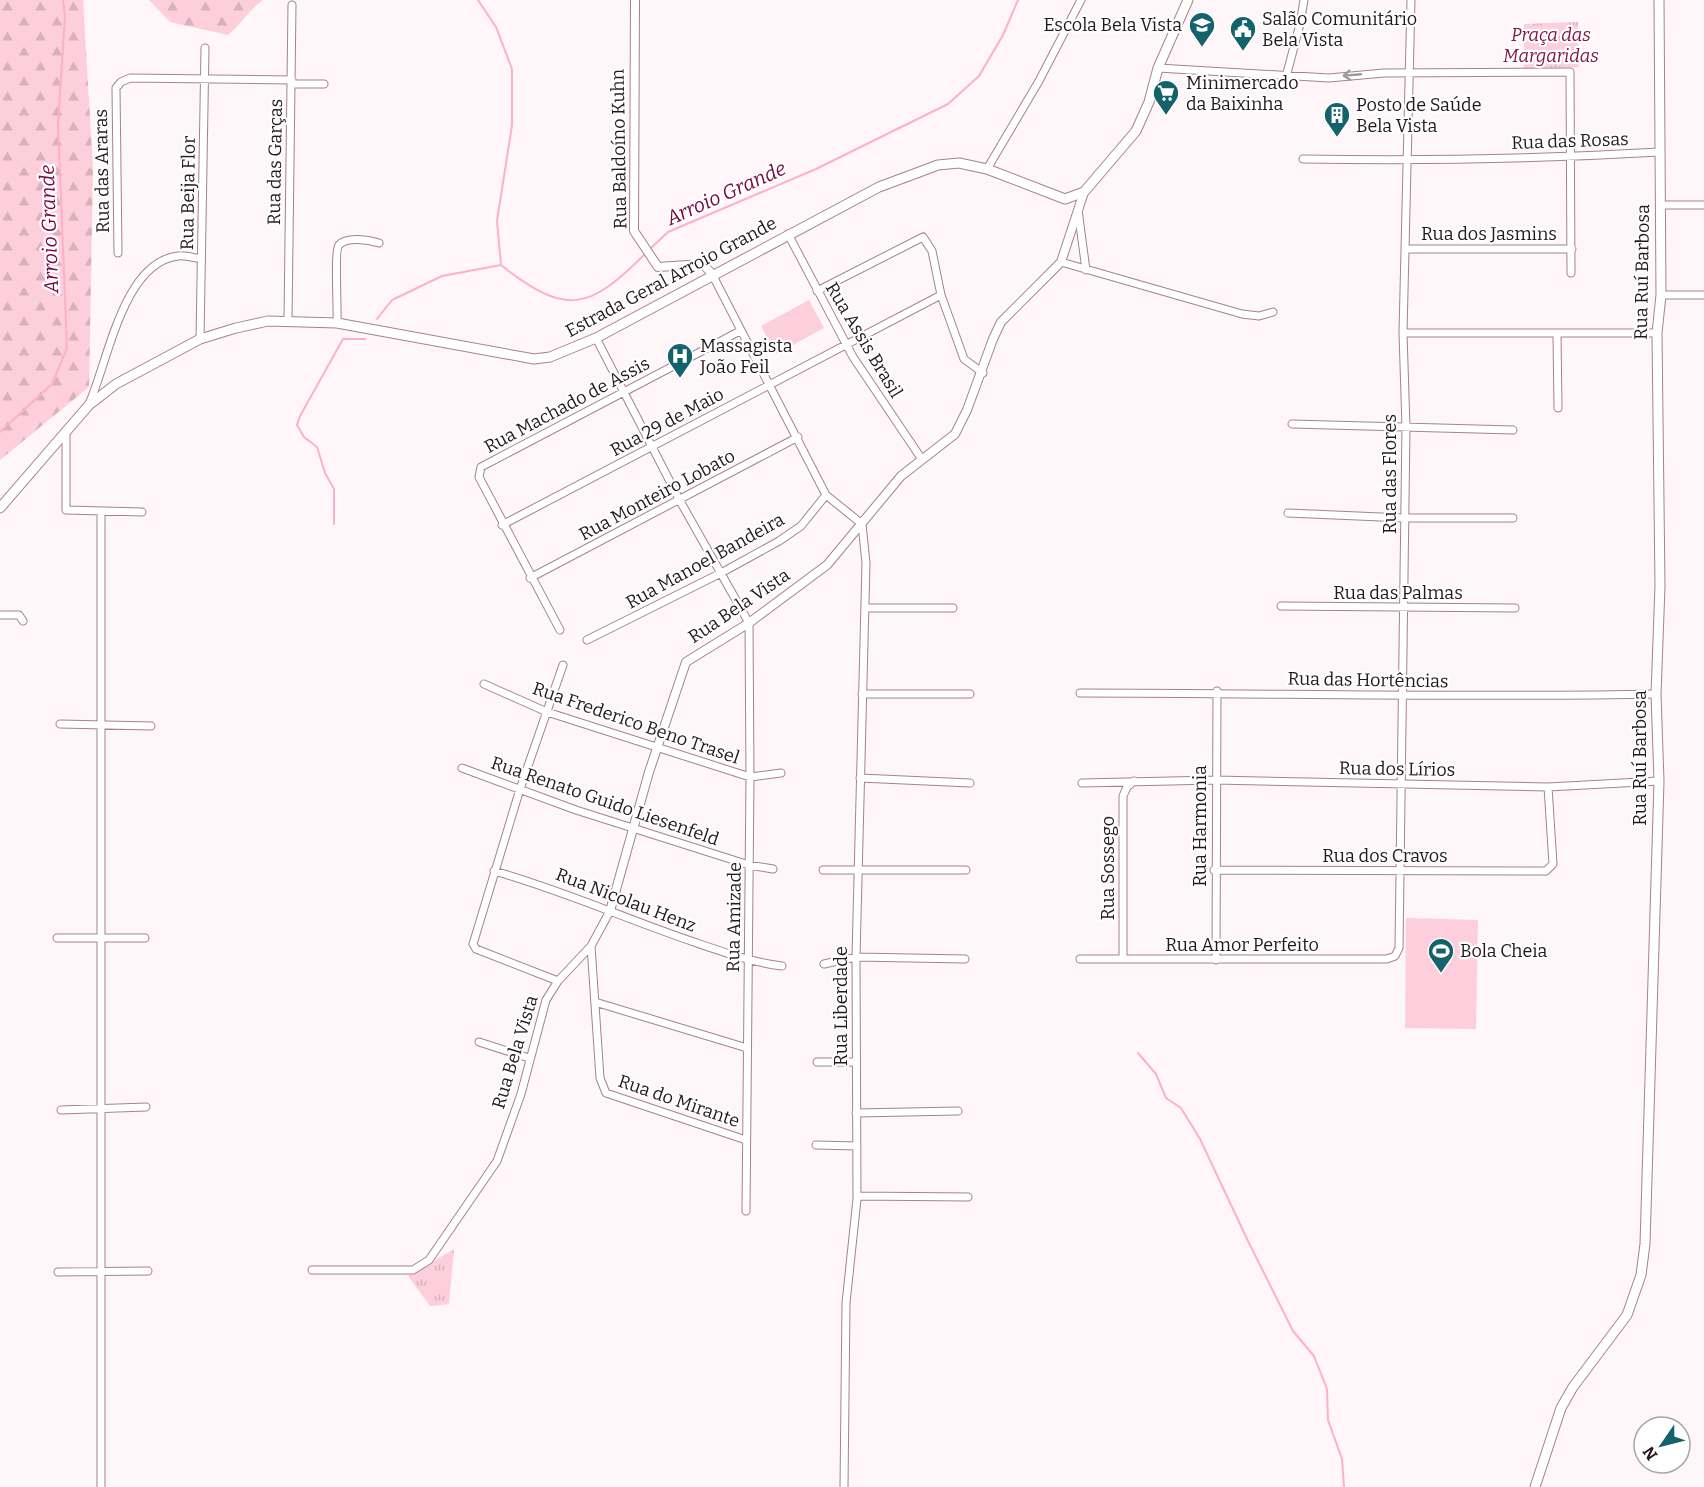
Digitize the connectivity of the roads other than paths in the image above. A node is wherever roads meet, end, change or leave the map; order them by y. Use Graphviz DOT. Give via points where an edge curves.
graph roads {
  1 [pos="635,0"];
  2 [pos="1081,0"];
  3 [pos="1188,0"];
  4 [pos="1304,0"];
  5 [pos="1411,0"];
  6 [pos="1659,0"];
  7 [pos="292,5"];
  8 [pos="206,48"];
  9 [pos="1158,68"];
  10 [pos="1410,73"];
  11 [pos="1286,77"];
  12 [pos="205,80"];
  13 [pos="292,82"];
  14 [pos="324,84"];
  15 [pos="1659,152"];
  16 [pos="1571,157"];
  17 [pos="1303,159"];
  18 [pos="1407,160"];
  19 [pos="987,169"];
  20 [pos="1084,192"];
  21 [pos="1660,205"];
  22 [pos="1704,206"];
  23 [pos="1078,207"];
  24 [pos="788,234"];
  25 [pos="379,243"];
  26 [pos="1406,249"];
  27 [pos="1572,249"];
  28 [pos="118,253"];
  29 [pos="201,259"];
  30 [pos="1061,262"];
  31 [pos="1086,270"];
  32 [pos="1571,273"];
  33 [pos="712,274"];
  34 [pos="818,291"];
  35 [pos="941,295"];
  36 [pos="1661,295"];
  37 [pos="1704,295"];
  38 [pos="1273,312"];
  39 [pos="288,321"];
  40 [pos="337,323"];
  41 [pos="740,331"];
  42 [pos="1404,333"];
  43 [pos="1657,333"];
  44 [pos="1557,334"];
  45 [pos="596,338"];
  46 [pos="200,339"];
  47 [pos="846,345"];
  48 [pos="982,373"];
  49 [pos="771,385"];
  50 [pos="625,392"];
  51 [pos="89,405"];
  52 [pos="1558,408"];
  53 [pos="1292,424"];
  54 [pos="1406,427"];
  55 [pos="1513,430"];
  56 [pos="66,432"];
  57 [pos="798,437"];
  58 [pos="652,447"];
  59 [pos="921,458"];
  60 [pos="826,495"];
  61 [pos="680,501"];
  62 [pos="0,508"];
  63 [pos="101,511"];
  64 [pos="142,512"];
  65 [pos="1287,513"];
  66 [pos="1404,518"];
  67 [pos="1513,518"];
  68 [pos="862,524"];
  69 [pos="502,525"];
  70 [pos="721,573"];
  71 [pos="530,578"];
  72 [pos="1281,606"];
  73 [pos="865,608"];
  74 [pos="953,608"];
  75 [pos="1404,608"];
  76 [pos="1515,608"];
  77 [pos="0,615"];
  78 [pos="22,621"];
  79 [pos="749,623"];
  80 [pos="560,630"];
  81 [pos="587,640"];
  82 [pos="563,665"];
  83 [pos="484,684"];
  84 [pos="1217,691"];
  85 [pos="1080,693"];
  86 [pos="862,694"];
  87 [pos="970,694"];
  88 [pos="1656,694"];
  89 [pos="1403,696"];
  90 [pos="547,712"];
  91 [pos="60,724"];
  92 [pos="102,725"];
  93 [pos="151,726"];
  94 [pos="658,746"];
  95 [pos="462,768"];
  96 [pos="782,773"];
  97 [pos="750,777"];
  98 [pos="860,778"];
  99 [pos="1215,780"];
  100 [pos="1134,781"];
  101 [pos="1659,781"];
  102 [pos="970,783"];
  103 [pos="1082,783"];
  104 [pos="1402,784"];
  105 [pos="1548,787"];
  106 [pos="520,789"];
  107 [pos="634,827"];
  108 [pos="749,865"];
  109 [pos="773,869"];
  110 [pos="823,870"];
  111 [pos="857,870"];
  112 [pos="966,870"];
  113 [pos="1214,870"];
  114 [pos="494,871"];
  115 [pos="1400,871"];
  116 [pos="609,911"];
  117 [pos="101,937"];
  118 [pos="57,938"];
  119 [pos="145,938"];
  120 [pos="591,946"];
  121 [pos="1399,948"];
  122 [pos="856,957"];
  123 [pos="965,959"];
  124 [pos="1080,959"];
  125 [pos="1123,959"];
  126 [pos="748,960"];
  127 [pos="1216,960"];
  128 [pos="824,963"];
  129 [pos="782,966"];
  130 [pos="558,981"];
  131 [pos="595,1002"];
  132 [pos="479,1042"];
  133 [pos="747,1048"];
  134 [pos="529,1058"];
  135 [pos="817,1062"];
  136 [pos="856,1062"];
  137 [pos="146,1107"];
  138 [pos="101,1108"];
  139 [pos="61,1110"];
  140 [pos="958,1111"];
  141 [pos="856,1113"];
  142 [pos="746,1140"];
  143 [pos="816,1145"];
  144 [pos="856,1146"];
  145 [pos="857,1196"];
  146 [pos="968,1197"];
  147 [pos="746,1211"];
  148 [pos="312,1270"];
  149 [pos="148,1271"];
  150 [pos="58,1272"];
  151 [pos="101,1272"];
  152 [pos="101,1487"];
  153 [pos="844,1487"];
  154 [pos="1535,1487"];
  1 -- 33 [label="street, Rua Baldoíno Kuhn" via="634,231 658,267 703,264"];
  2 -- 19 [label="street"];
  3 -- 9 [label="main road, Rua Bela Vista"];
  4 -- 11 [label="street"];
  5 -- 10 [label="street, Rua das Flores"];
  6 -- 15 [label="main road, Rua Ruí Barbosa"];
  7 -- 13 [label="street, Rua das Garças"];
  8 -- 12 [label="street, Rua Beija Flor"];
  9 -- 11 [label="street"];
  9 -- 20 [label="main road, Rua Bela Vista" via="1136,131"];
  10 -- 11 [label="street, one-way"];
  10 -- 16 [label="street" via="1570,72"];
  10 -- 18 [label="street, Rua das Flores"];
  12 -- 13 [label="street"];
  12 -- 28 [label="street, Rua das Araras" via="130,78 116,88"];
  12 -- 29 [label="street, Rua Beija Flor"];
  13 -- 14 [label="street"];
  13 -- 39 [label="street, Rua das Garças"];
  15 -- 16 [label="street, Rua das Rosas"];
  15 -- 21 [label="main road, Rua Ruí Barbosa"];
  16 -- 18 [label="street, Rua das Rosas"];
  16 -- 27 [label="street"];
  17 -- 18 [label="street, Rua das Rosas"];
  18 -- 26 [label="street, Rua das Flores"];
  19 -- 20 [label="main road, Estrada Geral Arroio Grande" via="1065,199"];
  19 -- 24 [label="main road, Estrada Geral Arroio Grande" via="959,163 939,165 879,188"];
  20 -- 23 [label="street, Rua Bela Vista"];
  21 -- 22 [label="street"];
  21 -- 36 [label="main road, Rua Ruí Barbosa"];
  23 -- 30 [label="street, Rua Bela Vista"];
  23 -- 31 [label="street"];
  24 -- 33 [label="main road, Estrada Geral Arroio Grande"];
  24 -- 34 [label="street, Rua Assis Brasil"];
  25 -- 40 [label="street" via="347,240 336,250"];
  26 -- 27 [label="street, Rua dos Jasmins"];
  26 -- 42 [label="street, Rua das Flores"];
  27 -- 32 [label="street"];
  29 -- 46 [label="street, Rua Beija Flor"];
  29 -- 51 [label="street" via="180,255 166,259 132,288"];
  30 -- 31 [label="street"];
  30 -- 48 [label="street, Rua Bela Vista" via="1001,322"];
  31 -- 38 [label="street" via="1242,314 1259,316"];
  33 -- 41 [label="street"];
  33 -- 45 [label="main road, Estrada Geral Arroio Grande"];
  34 -- 35 [label="street" via="923,237 937,267"];
  34 -- 47 [label="street, Rua Assis Brasil"];
  35 -- 47 [label="street, Rua 29 de Maio"];
  35 -- 48 [label="street" via="964,359"];
  36 -- 37 [label="street"];
  36 -- 43 [label="main road, Rua Ruí Barbosa"];
  39 -- 40 [label="main road, Estrada Geral Arroio Grande"];
  39 -- 46 [label="main road, Estrada Geral Arroio Grande" via="257,324"];
  40 -- 45 [label="main road, Estrada Geral Arroio Grande" via="534,359 550,357"];
  41 -- 49 [label="street"];
  41 -- 50 [label="street, Rua Machado de Assis"];
  42 -- 44 [label="street"];
  42 -- 54 [label="street, Rua das Flores"];
  43 -- 44 [label="street"];
  43 -- 88 [label="main road, Rua Ruí Barbosa" via="1660,586"];
  44 -- 52 [label="street"];
  45 -- 50 [label="street"];
  46 -- 51 [label="main road, Estrada Geral Arroio Grande" via="116,384"];
  47 -- 49 [label="street, Rua 29 de Maio"];
  47 -- 59 [label="street, Rua Assis Brasil"];
  48 -- 59 [label="street, Rua Bela Vista" via="955,434"];
  49 -- 57 [label="street"];
  49 -- 58 [label="street, Rua 29 de Maio"];
  50 -- 58 [label="street"];
  50 -- 69 [label="street, Rua Machado de Assis" via="481,467 479,477"];
  51 -- 56 [label="main road, Estrada Geral Arroio Grande"];
  53 -- 54 [label="street"];
  54 -- 55 [label="street"];
  54 -- 66 [label="street, Rua das Flores"];
  56 -- 62 [label="main road, Estrada Geral Arroio Grande"];
  56 -- 63 [label="street" via="66,510"];
  57 -- 60 [label="street"];
  57 -- 61 [label="street, Rua Monteiro Lobato"];
  58 -- 61 [label="street"];
  58 -- 69 [label="street, Rua 29 de Maio"];
  59 -- 68 [label="street, Rua Bela Vista"];
  60 -- 68 [label="street"];
  60 -- 70 [label="street, Rua Manoel Bandeira" via="801,526"];
  61 -- 70 [label="street"];
  61 -- 71 [label="street, Rua Monteiro Lobato"];
  63 -- 64 [label="street"];
  63 -- 92 [label="street"];
  65 -- 66 [label="street"];
  66 -- 67 [label="street"];
  66 -- 75 [label="street, Rua das Flores"];
  68 -- 73 [label="street, Rua Liberdade"];
  68 -- 79 [label="street, Rua Bela Vista" via="827,566"];
  69 -- 71 [label="street"];
  70 -- 79 [label="street"];
  70 -- 81 [label="street, Rua Manoel Bandeira"];
  71 -- 80 [label="street"];
  72 -- 75 [label="street, Rua das Palmas"];
  73 -- 74 [label="street"];
  73 -- 86 [label="street, Rua Liberdade"];
  75 -- 76 [label="street, Rua das Palmas"];
  75 -- 89 [label="street, Rua das Flores"];
  77 -- 78 [label="street" via="20,615"];
  79 -- 94 [label="street, Rua Bela Vista" via="686,662"];
  79 -- 97 [label="street, Rua Amizade"];
  82 -- 90 [label="street"];
  83 -- 90 [label="street, Rua Frederico Beno Trasel"];
  84 -- 85 [label="street, Rua das Hortências"];
  84 -- 89 [label="street, Rua das Hortências"];
  84 -- 99 [label="street, Rua Harmonia"];
  86 -- 87 [label="street"];
  86 -- 98 [label="street, Rua Liberdade"];
  88 -- 89 [label="street, Rua das Hortências"];
  88 -- 101 [label="main road, Rua Ruí Barbosa"];
  89 -- 104 [label="street, Rua das Flores"];
  90 -- 94 [label="street, Rua Frederico Beno Trasel"];
  90 -- 106 [label="street"];
  91 -- 92 [label="street"];
  92 -- 93 [label="street"];
  92 -- 117 [label="street"];
  94 -- 97 [label="street, Rua Frederico Beno Trasel"];
  94 -- 107 [label="street, Rua Bela Vista"];
  95 -- 106 [label="street, Rua Renato Guido Liesenfeld"];
  96 -- 97 [label="street, Rua Frederico Beno Trasel"];
  97 -- 108 [label="street, Rua Amizade"];
  98 -- 102 [label="street"];
  98 -- 111 [label="street, Rua Liberdade"];
  99 -- 100 [label="street, Rua dos Lírios"];
  99 -- 104 [label="street, Rua dos Lírios"];
  99 -- 113 [label="street, Rua Harmonia"];
  100 -- 103 [label="street, Rua dos Lírios"];
  100 -- 125 [label="street, Rua Sossego" via="1123,796"];
  101 -- 105 [label="street, Rua dos Lírios"];
  101 -- 154 [label="main road, Rua Ruí Barbosa" via="1650,1143 1641,1275 1627,1316 1561,1408"];
  104 -- 105 [label="street, Rua dos Lírios"];
  104 -- 115 [label="street, Rua das Flores"];
  105 -- 115 [label="street, Rua dos Cravos" via="1552,864 1546,871"];
  106 -- 107 [label="street, Rua Renato Guido Liesenfeld"];
  106 -- 114 [label="street"];
  107 -- 108 [label="street, Rua Renato Guido Liesenfeld"];
  107 -- 116 [label="street, Rua Bela Vista"];
  108 -- 109 [label="street, Rua Renato Guido Liesenfeld"];
  108 -- 126 [label="street, Rua Amizade"];
  110 -- 111 [label="street"];
  111 -- 112 [label="street"];
  111 -- 122 [label="street, Rua Liberdade"];
  113 -- 115 [label="street, Rua dos Cravos"];
  113 -- 127 [label="street, Rua Harmonia"];
  114 -- 116 [label="street, Rua Nicolau Henz" via="551,887"];
  114 -- 130 [label="street" via="474,938 476,949"];
  115 -- 121 [label="street, Rua das Flores"];
  116 -- 120 [label="street, Rua Bela Vista"];
  116 -- 126 [label="street, Rua Nicolau Henz"];
  117 -- 118 [label="street"];
  117 -- 119 [label="street"];
  117 -- 138 [label="street"];
  120 -- 130 [label="street, Rua Bela Vista"];
  120 -- 131 [label="street, Rua do Mirante"];
  121 -- 127 [label="street, Rua Amor Perfeito" via="1395,957 1387,958"];
  122 -- 123 [label="street"];
  122 -- 128 [label="street"];
  122 -- 136 [label="street, Rua Liberdade"];
  124 -- 125 [label="street, Rua Amor Perfeito"];
  125 -- 127 [label="street, Rua Amor Perfeito"];
  126 -- 129 [label="street, Rua Nicolau Henz"];
  126 -- 133 [label="street, Rua Amizade"];
  130 -- 134 [label="street, Rua Bela Vista" via="546,1000"];
  131 -- 133 [label="street"];
  131 -- 142 [label="street, Rua do Mirante" via="600,1078 606,1093"];
  132 -- 134 [label="street"];
  133 -- 142 [label="street, Rua Amizade"];
  134 -- 148 [label="street, Rua Bela Vista" via="521,1094 497,1161 429,1260 413,1270"];
  135 -- 136 [label="street"];
  136 -- 141 [label="street, Rua Liberdade"];
  137 -- 138 [label="street"];
  138 -- 139 [label="street"];
  138 -- 151 [label="street"];
  140 -- 141 [label="street"];
  141 -- 144 [label="street, Rua Liberdade"];
  142 -- 147 [label="street, Rua Amizade"];
  143 -- 144 [label="street"];
  144 -- 145 [label="street, Rua Liberdade"];
  145 -- 146 [label="street"];
  145 -- 153 [label="street, Rua Liberdade" via="846,1303"];
  149 -- 151 [label="street"];
  150 -- 151 [label="street"];
  151 -- 152 [label="street"];
}
